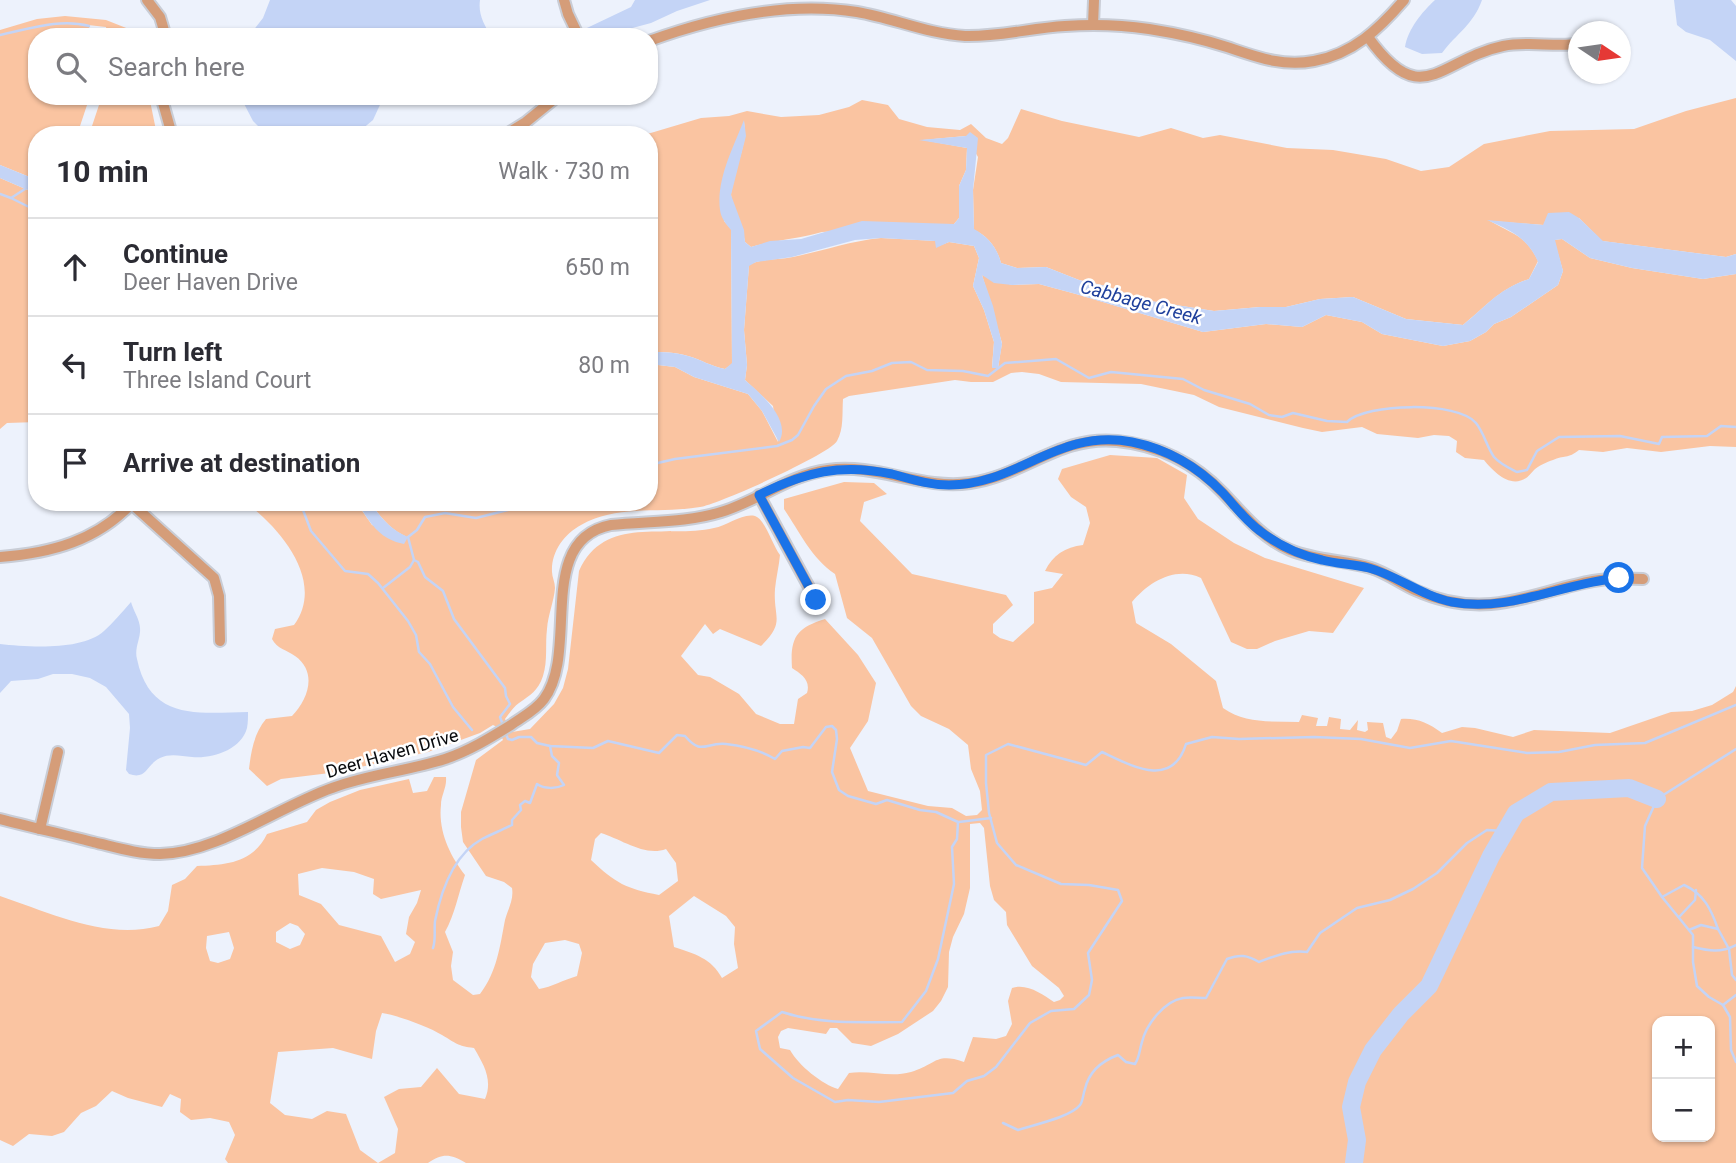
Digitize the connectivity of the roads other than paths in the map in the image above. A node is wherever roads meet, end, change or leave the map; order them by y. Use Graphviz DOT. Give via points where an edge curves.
graph roads {
  1 [pos="147,0"];
  2 [pos="564,0"];
  3 [pos="1094,0"];
  4 [pos="1404,0"];
  5 [pos="1093,25"];
  6 [pos="163,28"];
  7 [pos="574,28"];
  8 [pos="1368,37"];
  9 [pos="658,38"];
  10 [pos="1568,44"];
  11 [pos="164,105"];
  12 [pos="547,105"];
  13 [pos="169,126"];
  14 [pos="520,126"];
  15 [pos="759,495"];
  16 [pos="123,511"];
  17 [pos="142,511"];
  18 [pos="0,557"];
  19 [pos="1643,579"];
  20 [pos="816,600"];
  21 [pos="220,641"];
  22 [pos="58,752"];
  23 [pos="0,819"];
  24 [pos="40,829"];
  1 -- 6 [label="street"];
  2 -- 7 [label="street"];
  3 -- 5 [label="street"];
  4 -- 8 [label="street"];
  5 -- 8 [label="street" via="1191,37 1283,63 1326,58"];
  5 -- 9 [label="street" via="962,36 858,12 797,8 736,16"];
  8 -- 10 [label="street" via="1389,65 1418,76 1441,73 1501,47"];
  11 -- 13 [label="street"];
  12 -- 14 [label="street"];
  15 -- 19 [label="street, Deer Haven Drive" via="814,472 850,468 937,484 970,483 1001,476 1064,447 1112,440 1154,448 1193,467 1258,530 1285,548 1323,561 1371,568 1451,602 1504,603 1594,580"];
  15 -- 20 [label="street"];
  15 -- 24 [label="street, Deer Haven Drive" via="704,517 611,525 585,535 567,564 558,657 550,688 539,705 447,759 331,788 187,851 140,853"];
  16 -- 18 [label="street" via="103,528 68,545"];
  17 -- 21 [label="street" via="214,578"];
  22 -- 24 [label="street"];
  23 -- 24 [label="street, Deer Haven Drive"];
}
